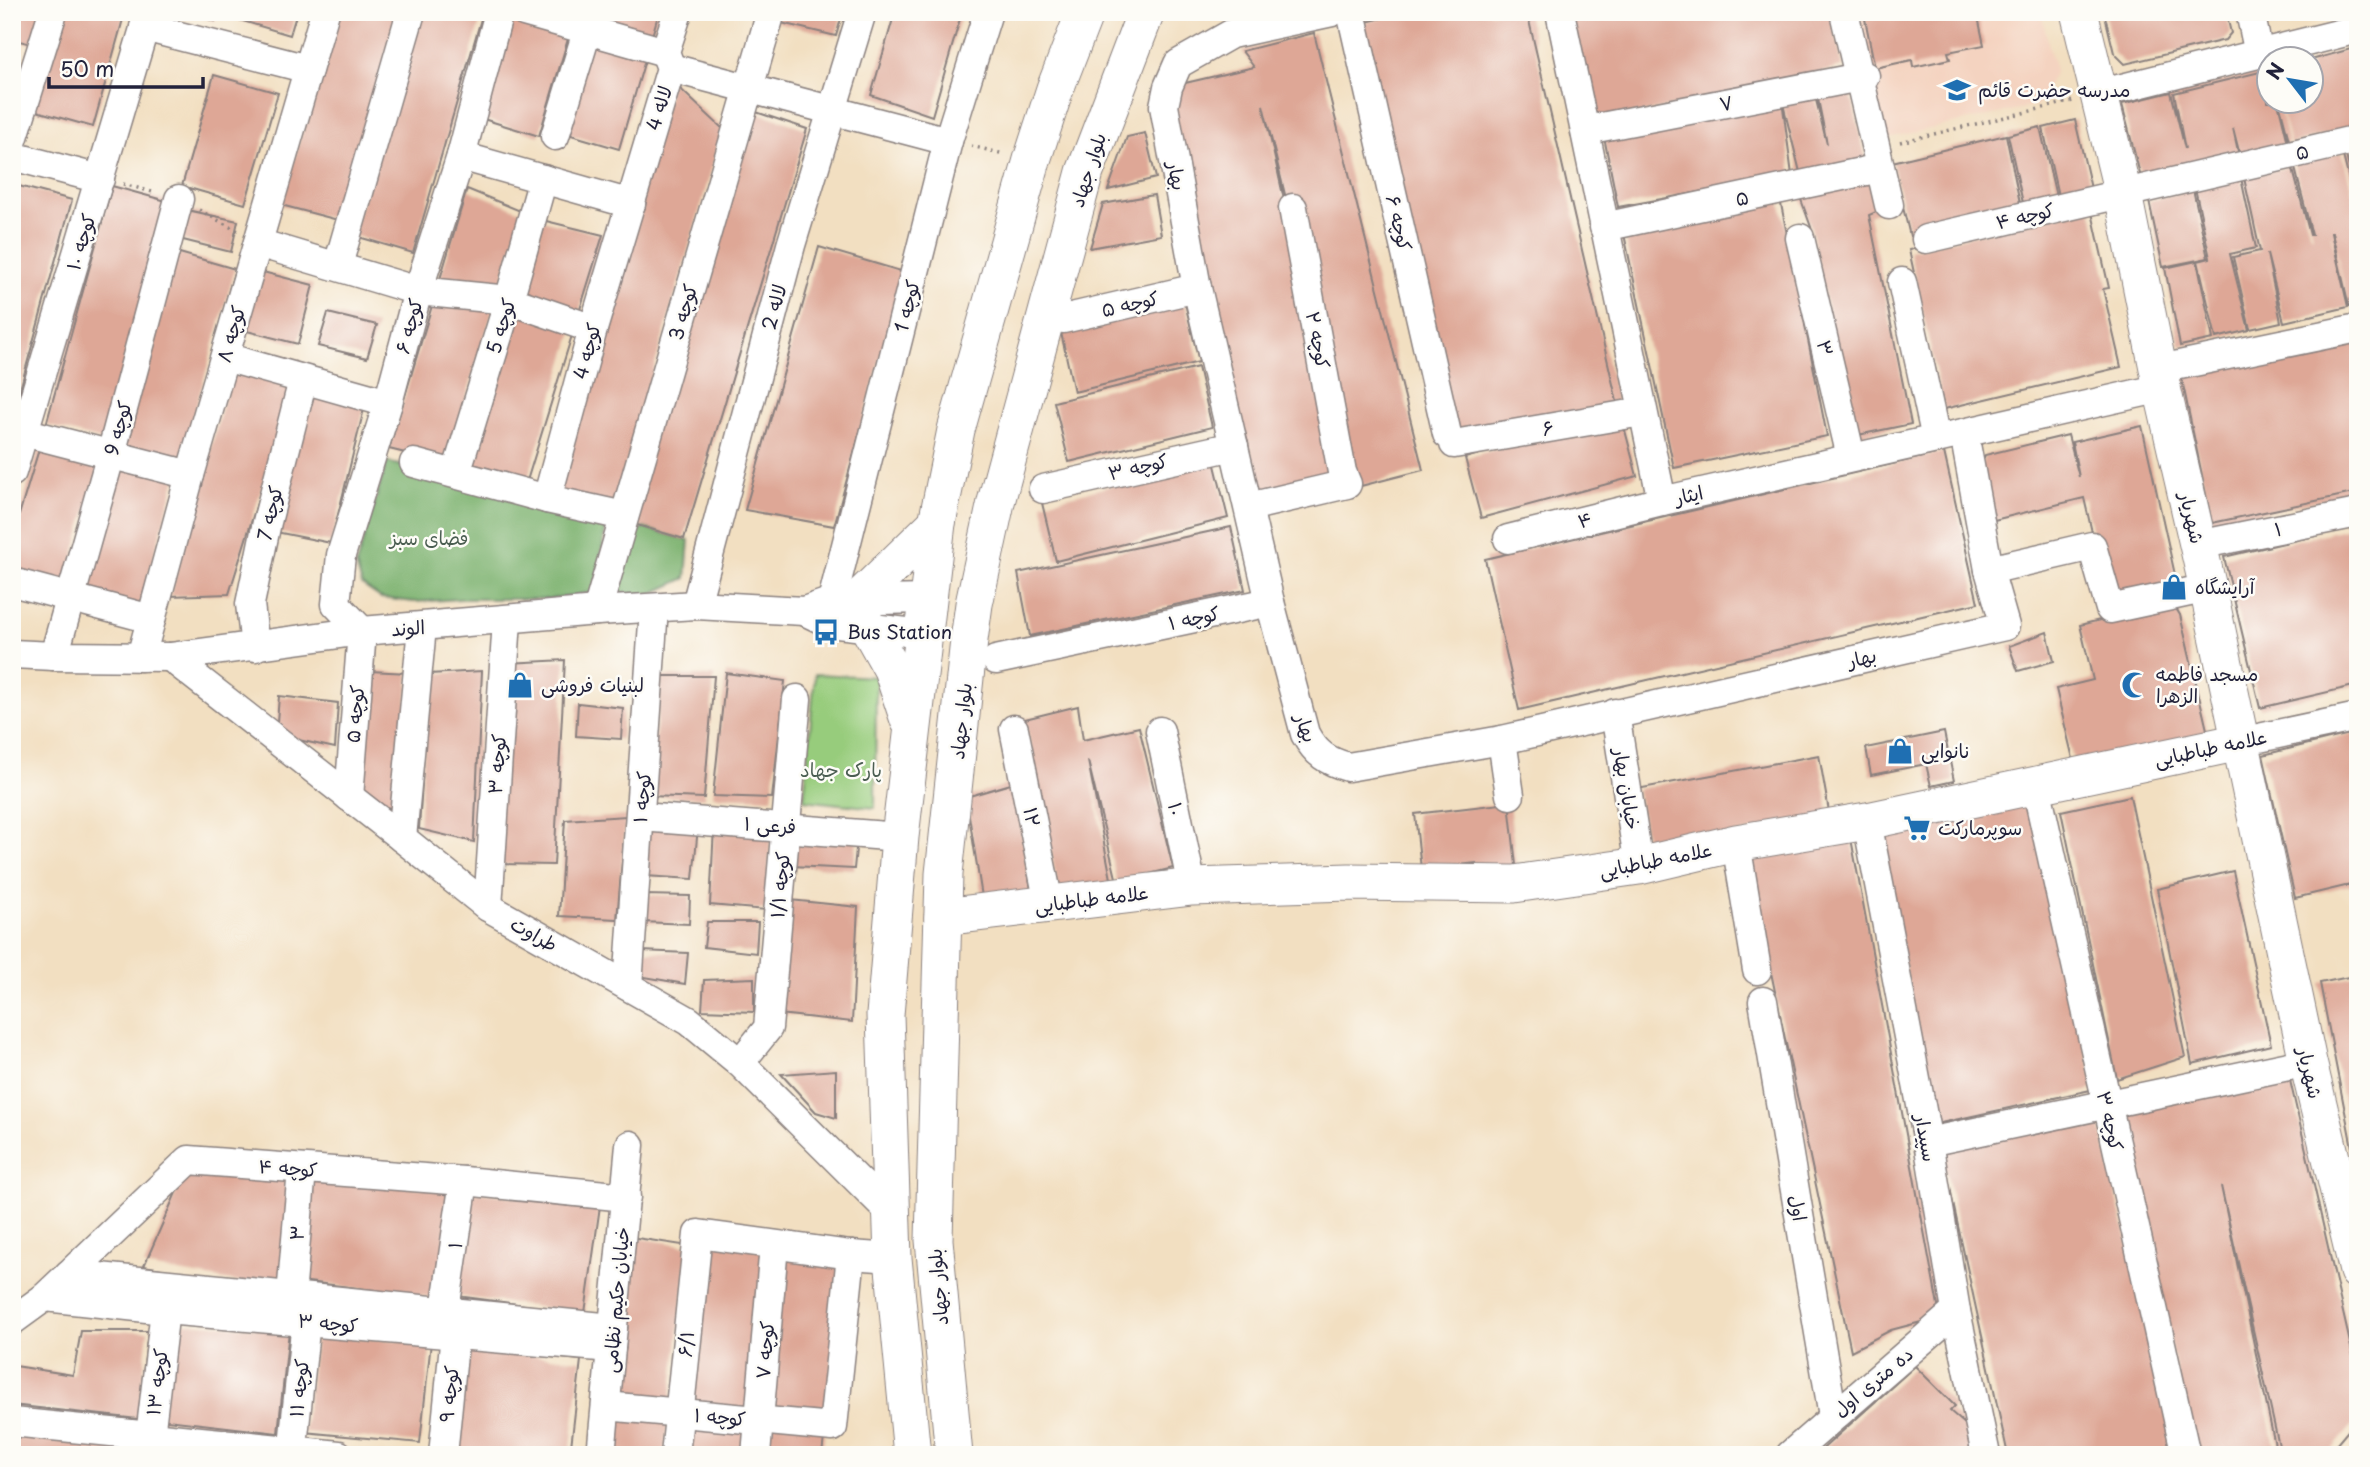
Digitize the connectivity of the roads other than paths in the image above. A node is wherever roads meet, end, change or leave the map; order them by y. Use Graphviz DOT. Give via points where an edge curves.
graph roads {
  1 [pos="53,12"];
  2 [pos="325,12"];
  3 [pos="411,12"];
  4 [pos="499,12"];
  5 [pos="524,12"];
  6 [pos="678,12"];
  7 [pos="771,12"];
  8 [pos="862,12"];
  9 [pos="988,12"];
  10 [pos="1085,12"];
  11 [pos="1146,12"];
  12 [pos="1332,12"];
  13 [pos="1351,12"];
  14 [pos="1560,12"];
  15 [pos="1844,12"];
  16 [pos="2079,12"];
  17 [pos="2250,12"];
  18 [pos="146,20"];
  19 [pos="590,21"];
  20 [pos="2358,29"];
  21 [pos="2257,46"];
  22 [pos="2291,46"];
  23 [pos="2254,55"];
  24 [pos="668,60"];
  25 [pos="308,69"];
  26 [pos="1862,76"];
  27 [pos="748,90"];
  28 [pos="2098,94"];
  29 [pos="831,111"];
  30 [pos="1586,130"];
  31 [pos="555,136"];
  32 [pos="2358,139"];
  33 [pos="948,141"];
  34 [pos="12,143"];
  35 [pos="12,156"];
  36 [pos="461,156"];
  37 [pos="1878,158"];
  38 [pos="100,178"];
  39 [pos="543,179"];
  40 [pos="2123,194"];
  41 [pos="179,199"];
  42 [pos="631,204"];
  43 [pos="1889,205"];
  44 [pos="1293,208"];
  45 [pos="1604,227"];
  46 [pos="1800,238"];
  47 [pos="1926,239"];
  48 [pos="258,243"];
  49 [pos="338,265"];
  50 [pos="1902,282"];
  51 [pos="1197,288"];
  52 [pos="418,291"];
  53 [pos="509,300"];
  54 [pos="1063,319"];
  55 [pos="2358,328"];
  56 [pos="593,329"];
  57 [pos="225,357"];
  58 [pos="2161,379"];
  59 [pos="303,380"];
  60 [pos="388,403"];
  61 [pos="1642,412"];
  62 [pos="18,430"];
  63 [pos="1964,433"];
  64 [pos="1451,439"];
  65 [pos="1936,439"];
  66 [pos="1234,446"];
  67 [pos="111,454"];
  68 [pos="1851,457"];
  69 [pos="414,463"];
  70 [pos="12,472"];
  71 [pos="456,472"];
  72 [pos="190,475"];
  73 [pos="1042,489"];
  74 [pos="547,499"];
  75 [pos="1247,499"];
  76 [pos="1662,501"];
  77 [pos="2358,513"];
  78 [pos="624,516"];
  79 [pos="937,523"];
  80 [pos="1508,539"];
  81 [pos="2198,545"];
  82 [pos="1989,570"];
  83 [pos="12,582"];
  84 [pos="2208,588"];
  85 [pos="71,599"];
  86 [pos="1270,602"];
  87 [pos="974,604"];
  88 [pos="696,605"];
  89 [pos="654,608"];
  90 [pos="853,610"];
  91 [pos="597,611"];
  92 [pos="804,611"];
  93 [pos="926,617"];
  94 [pos="151,619"];
  95 [pos="507,620"];
  96 [pos="422,627"];
  97 [pos="362,631"];
  98 [pos="256,647"];
  99 [pos="982,650"];
  100 [pos="12,654"];
  101 [pos="54,656"];
  102 [pos="141,657"];
  103 [pos="170,657"];
  104 [pos="797,699"];
  105 [pos="1615,713"];
  106 [pos="2358,717"];
  107 [pos="1014,729"];
  108 [pos="912,730"];
  109 [pos="1160,731"];
  110 [pos="1502,740"];
  111 [pos="2239,742"];
  112 [pos="2036,786"];
  113 [pos="1510,795"];
  114 [pos="349,797"];
  115 [pos="640,817"];
  116 [pos="1867,821"];
  117 [pos="786,827"];
  118 [pos="900,837"];
  119 [pos="402,838"];
  120 [pos="1737,843"];
  121 [pos="1639,866"];
  122 [pos="1192,887"];
  123 [pos="1049,904"];
  124 [pos="488,907"];
  125 [pos="943,917"];
  126 [pos="1758,970"];
  127 [pos="628,986"];
  128 [pos="1763,1001"];
  129 [pos="2308,1062"];
  130 [pos="740,1063"];
  131 [pos="2106,1105"];
  132 [pos="1928,1142"];
  133 [pos="630,1145"];
  134 [pos="302,1170"];
  135 [pos="464,1181"];
  136 [pos="626,1197"];
  137 [pos="892,1214"];
  138 [pos="774,1245"];
  139 [pos="851,1255"];
  140 [pos="894,1258"];
  141 [pos="2358,1270"];
  142 [pos="69,1274"];
  143 [pos="291,1296"];
  144 [pos="45,1297"];
  145 [pos="165,1310"];
  146 [pos="1956,1311"];
  147 [pos="12,1321"];
  148 [pos="306,1321"];
  149 [pos="450,1322"];
  150 [pos="612,1338"];
  151 [pos="606,1406"];
  152 [pos="678,1413"];
  153 [pos="1833,1416"];
  154 [pos="758,1420"];
  155 [pos="12,1422"];
  156 [pos="149,1445"];
  157 [pos="1979,1450"];
  158 [pos="292,1452"];
  159 [pos="339,1455"];
  160 [pos="443,1455"];
  161 [pos="601,1455"];
  162 [pos="675,1455"];
  163 [pos="755,1455"];
  164 [pos="912,1455"];
  165 [pos="954,1455"];
  166 [pos="1790,1455"];
  167 [pos="2186,1455"];
  1 -- 34 [label="street"];
  2 -- 25 [label="street, کوچه ۸"];
  3 -- 49 [label="street"];
  4 -- 36 [label="street, کوچه ۶"];
  5 -- 19 [label="street"];
  6 -- 24 [label="street, لاله 4"];
  7 -- 27 [label="street, کوچه 3"];
  8 -- 29 [label="street, لاله 2"];
  9 -- 33 [label="street, کوچه 1"];
  10 -- 79 [label="main road" via="1032,160 956,430"];
  11 -- 87 [label="main road, بلوار جهاد" via="1085,172 996,502"];
  12 -- 51 [label="street, بهار" via="1231,34 1178,64 1164,106"];
  13 -- 64 [label="street, کوچه ۶"];
  14 -- 30 [label="street, ایثار"];
  15 -- 26 [label="street"];
  16 -- 28 [label="main road, شهریار"];
  17 -- 21 [label="street"];
  18 -- 25 [label="street"];
  18 -- 38 [label="street, کوچه ۱۰"];
  19 -- 24 [label="street"];
  19 -- 31 [label="street"];
  20 -- 22 [label="street"];
  23 -- 28 [label="street"];
  24 -- 27 [label="street"];
  24 -- 42 [label="street, لاله 4"];
  25 -- 48 [label="street, کوچه ۸"];
  26 -- 30 [label="street, ۷"];
  26 -- 37 [label="street"];
  27 -- 29 [label="street"];
  27 -- 78 [label="street, کوچه 3"];
  28 -- 40 [label="main road, شهریار"];
  29 -- 33 [label="street"];
  29 -- 88 [label="street, لاله 2"];
  30 -- 45 [label="street, ایثار"];
  32 -- 40 [label="street, ۵"];
  33 -- 90 [label="street, کوچه 1"];
  35 -- 38 [label="street"];
  36 -- 39 [label="street"];
  36 -- 52 [label="street, کوچه ۶"];
  37 -- 43 [label="street"];
  37 -- 45 [label="street, ۵"];
  38 -- 62 [label="street, کوچه ۱۰"];
  39 -- 42 [label="street"];
  39 -- 53 [label="street, کوچه 5"];
  40 -- 47 [label="street, کوچه ۴"];
  40 -- 58 [label="main road, شهریار"];
  41 -- 67 [label="street, کوچه 9"];
  42 -- 56 [label="street, کوچه 4"];
  44 -- 75 [label="street, کوچه ۲" via="1347,484 1253,506"];
  45 -- 61 [label="street, ایثار"];
  46 -- 68 [label="street, ۳"];
  48 -- 49 [label="street"];
  48 -- 57 [label="street, کوچه ۸"];
  49 -- 52 [label="street"];
  50 -- 65 [label="street"];
  51 -- 54 [label="street, کوچه ۵"];
  51 -- 66 [label="street, بهار"];
  52 -- 53 [label="street"];
  52 -- 60 [label="street, کوچه ۶"];
  53 -- 56 [label="street"];
  53 -- 71 [label="street, کوچه 5"];
  55 -- 58 [label="street"];
  56 -- 74 [label="street, کوچه 4"];
  57 -- 59 [label="street"];
  57 -- 72 [label="street, کوچه ۸"];
  58 -- 63 [label="street, ایثار"];
  58 -- 81 [label="main road, شهریار"];
  59 -- 60 [label="street"];
  59 -- 98 [label="street, کوچه 7" via="250,604"];
  60 -- 97 [label="street, کوچه ۶" via="341,555 336,604"];
  61 -- 64 [label="street, ۶"];
  61 -- 76 [label="street, ایثار"];
  62 -- 67 [label="street"];
  62 -- 70 [label="street, کوچه ۱۰"];
  63 -- 65 [label="street, ایثار"];
  63 -- 82 [label="street, بهار"];
  65 -- 68 [label="street, ایثار"];
  66 -- 73 [label="street, کوچه ۳"];
  66 -- 75 [label="street, بهار"];
  67 -- 72 [label="street"];
  67 -- 85 [label="street, کوچه 9"];
  68 -- 76 [label="street, ایثار"];
  69 -- 71 [label="street"];
  71 -- 74 [label="street"];
  72 -- 94 [label="street, کوچه ۸"];
  74 -- 78 [label="street"];
  75 -- 86 [label="street, بهار"];
  76 -- 80 [label="street, ۴"];
  77 -- 81 [label="street, ۱"];
  78 -- 91 [label="street, کوچه 3"];
  79 -- 90 [label="main road"];
  79 -- 93 [label="main road"];
  81 -- 84 [label="main road, شهریار"];
  82 -- 84 [label="street" via="2092,546 2110,609"];
  82 -- 105 [label="street, بهار" via="2005,626"];
  83 -- 85 [label="street"];
  84 -- 111 [label="main road, شهریار"];
  85 -- 94 [label="street"];
  85 -- 101 [label="street, کوچه 9"];
  86 -- 99 [label="street, کوچه ۱"];
  86 -- 110 [label="street, بهار" via="1305,734 1314,750 1334,763 1348,767"];
  87 -- 93 [label="main road"];
  87 -- 99 [label="main road, بلوار جهاد"];
  88 -- 89 [label="street, الوند"];
  88 -- 92 [label="street, الوند"];
  89 -- 91 [label="street, الوند"];
  89 -- 115 [label="street, کوچه ۱"];
  90 -- 92 [label="street, الوند"];
  90 -- 92 [label="street, الوند" via="829,623"];
  90 -- 93 [label="street, الوند"];
  90 -- 108 [label="main road" via="892,669"];
  91 -- 95 [label="street, الوند"];
  93 -- 99 [label="main road"];
  93 -- 108 [label="main road"];
  94 -- 102 [label="street, کوچه ۸"];
  95 -- 96 [label="street, الوند"];
  95 -- 124 [label="street, کوچه ۳"];
  96 -- 97 [label="street, الوند"];
  96 -- 119 [label="street"];
  97 -- 98 [label="street, الوند"];
  97 -- 114 [label="street, کوچه ۵"];
  98 -- 103 [label="street, الوند"];
  99 -- 125 [label="main road, بلوار جهاد" via="944,874"];
  100 -- 101 [label="street, الوند"];
  101 -- 102 [label="street, الوند"];
  102 -- 103 [label="street, الوند"];
  103 -- 114 [label="street, طراوت"];
  104 -- 117 [label="street, کوچه ۱/۱"];
  105 -- 110 [label="street, بهار"];
  105 -- 121 [label="street, خیابان بهار"];
  106 -- 111 [label="street, علامه طباطبایی"];
  107 -- 123 [label="street, ۱۲"];
  108 -- 118 [label="main road"];
  109 -- 122 [label="street, ۱۰"];
  110 -- 113 [label="street"];
  111 -- 112 [label="main road, علامه طباطبایی"];
  111 -- 129 [label="main road, شهریار"];
  112 -- 116 [label="main road, علامه طباطبایی"];
  112 -- 131 [label="street, کوچه ۳"];
  114 -- 119 [label="street, طراوت"];
  115 -- 117 [label="street, فرعی ۱"];
  115 -- 127 [label="street, کوچه ۱"];
  116 -- 120 [label="main road, علامه طباطبایی"];
  116 -- 132 [label="street, سپیدار"];
  117 -- 118 [label="street, فرعی ۱"];
  117 -- 130 [label="street, کوچه ۱/۱" via="768,1028"];
  118 -- 137 [label="main road" via="885,1016"];
  119 -- 124 [label="street, طراوت"];
  120 -- 121 [label="main road, علامه طباطبایی"];
  120 -- 126 [label="street"];
  121 -- 122 [label="main road, علامه طباطبایی" via="1514,884 1349,882"];
  122 -- 123 [label="main road, علامه طباطبایی"];
  123 -- 125 [label="main road, علامه طباطبایی"];
  124 -- 127 [label="street, طراوت"];
  125 -- 165 [label="main road, بلوار جهاد" via="934,1240"];
  127 -- 130 [label="street, طراوت" via="689,1021"];
  128 -- 153 [label="street, اول"];
  129 -- 131 [label="street"];
  129 -- 141 [label="main road, شهریار"];
  130 -- 137 [label="street, طراوت"];
  131 -- 132 [label="street"];
  131 -- 167 [label="street, کوچه ۳"];
  132 -- 146 [label="street, سپیدار"];
  133 -- 136 [label="street, خیابان حکیم نظامی"];
  134 -- 135 [label="street, کوچه ۴"];
  134 -- 142 [label="street, کوچه ۴" via="189,1160"];
  134 -- 143 [label="street, ۳"];
  135 -- 136 [label="street, کوچه ۴"];
  135 -- 149 [label="street, ۱"];
  136 -- 150 [label="street, خیابان حکیم نظامی"];
  137 -- 140 [label="main road"];
  138 -- 139 [label="street"];
  138 -- 152 [label="street, ۶/۱" via="698,1234"];
  138 -- 154 [label="street, کوچه ۷"];
  139 -- 140 [label="street"];
  139 -- 154 [label="street, کوچه ۱" via="833,1427"];
  140 -- 164 [label="main road"];
  142 -- 143 [label="street, کوچه ۳"];
  142 -- 144 [label="street, کوچه ۴"];
  143 -- 149 [label="street, کوچه ۳"];
  144 -- 145 [label="street, کوچه ۳"];
  144 -- 147 [label="street, کوچه ۴"];
  145 -- 148 [label="street, کوچه ۳"];
  145 -- 156 [label="street, کوچه ۱۳"];
  146 -- 153 [label="street, ده متری اول"];
  146 -- 157 [label="street, سپیدار"];
  148 -- 149 [label="street, کوچه ۳"];
  148 -- 158 [label="street, کوچه ۱۱"];
  149 -- 150 [label="street, کوچه ۳"];
  149 -- 160 [label="street, کوچه ۹"];
  150 -- 151 [label="street, خیابان حکیم نظامی"];
  151 -- 152 [label="street, کوچه ۱"];
  151 -- 161 [label="street, خیابان حکیم نظامی"];
  152 -- 154 [label="street, کوچه ۱"];
  152 -- 162 [label="street, ۶/۱"];
  153 -- 166 [label="street, ده متری اول"];
  154 -- 163 [label="street, کوچه ۷"];
  155 -- 156 [label="street"];
  156 -- 158 [label="street"];
  158 -- 159 [label="street"];
}
